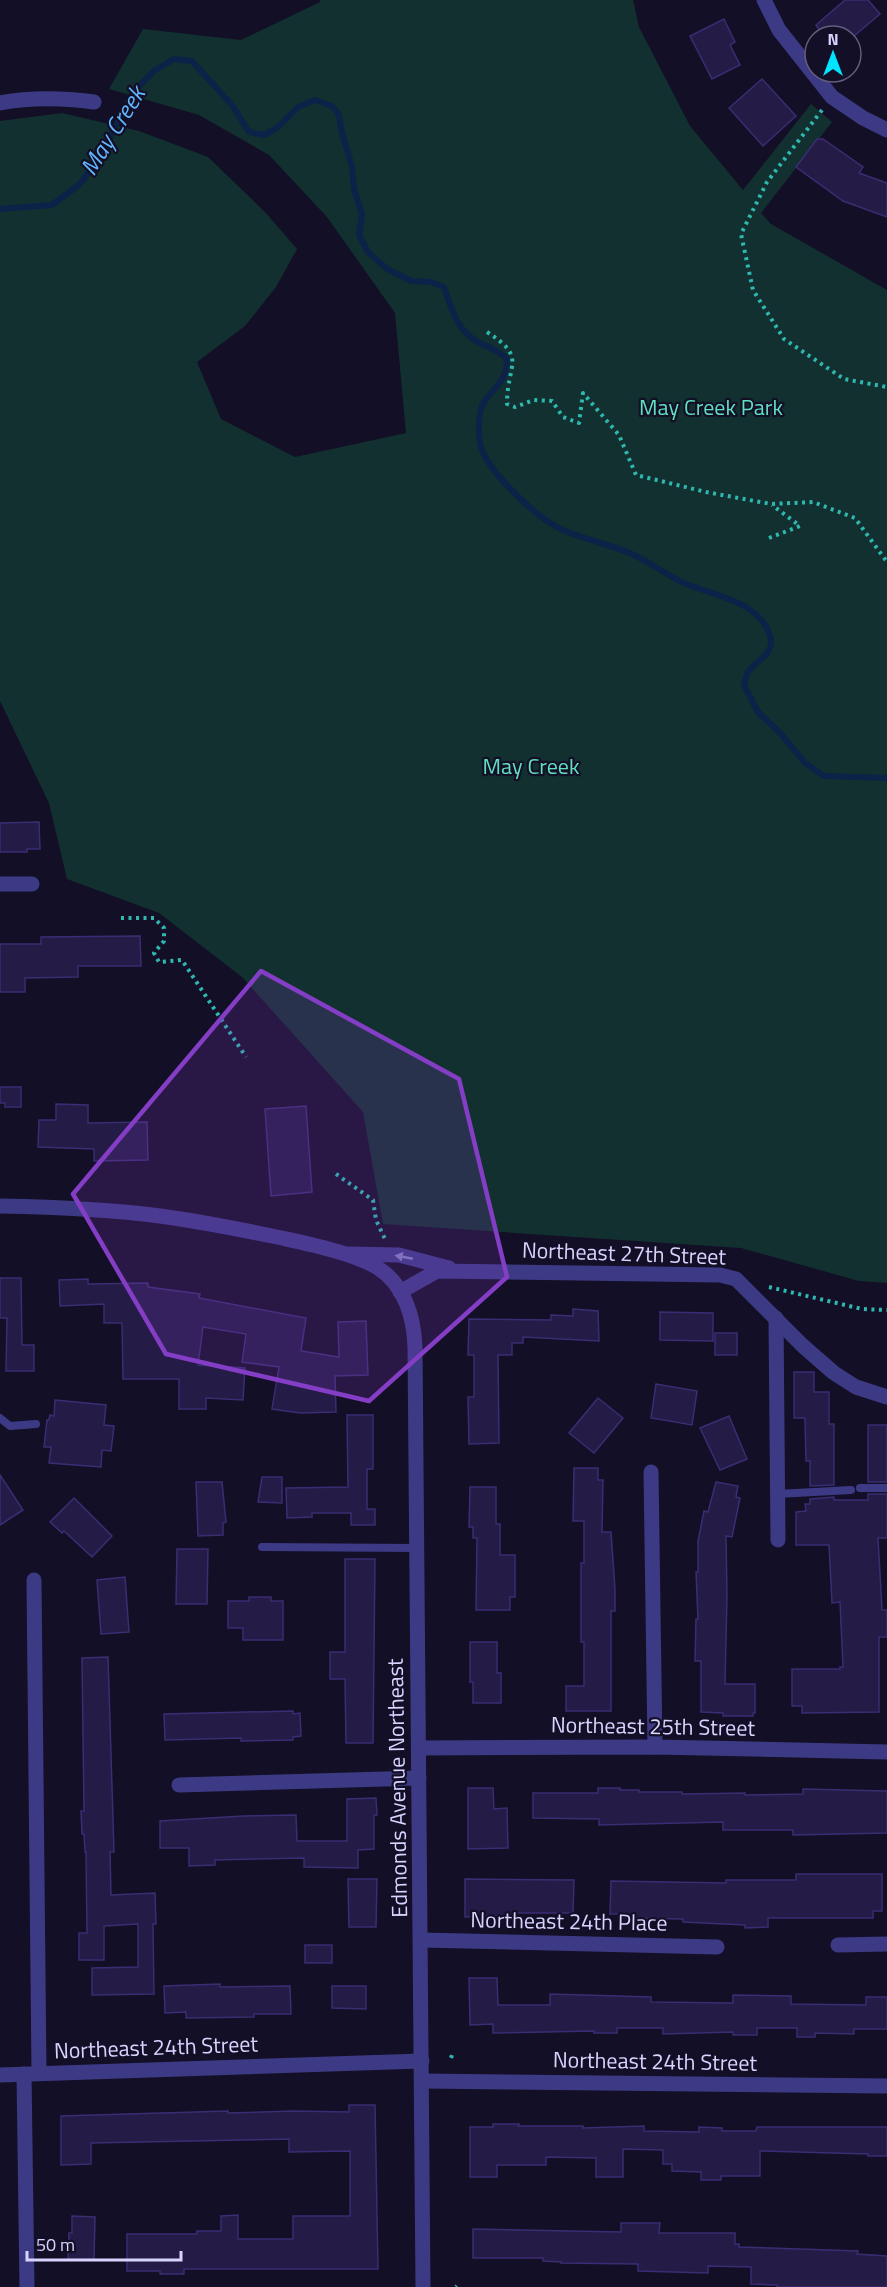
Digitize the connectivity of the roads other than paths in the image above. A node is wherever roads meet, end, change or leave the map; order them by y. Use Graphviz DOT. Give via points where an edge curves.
graph roads {
  1 [pos="764,0"];
  2 [pos="94,102"];
  3 [pos="0,103"];
  4 [pos="887,130"];
  5 [pos="0,884"];
  6 [pos="32,884"];
  7 [pos="0,1206"];
  8 [pos="339,1254"];
  9 [pos="461,1271"];
  10 [pos="400,1292"];
  11 [pos="776,1318"];
  12 [pos="887,1397"];
  13 [pos="0,1418"];
  14 [pos="36,1424"];
  15 [pos="651,1472"];
  16 [pos="887,1488"];
  17 [pos="777,1494"];
  18 [pos="778,1540"];
  19 [pos="262,1547"];
  20 [pos="417,1548"];
  21 [pos="34,1580"];
  22 [pos="655,1747"];
  23 [pos="419,1748"];
  24 [pos="887,1752"];
  25 [pos="419,1778"];
  26 [pos="178,1785"];
  27 [pos="420,1940"];
  28 [pos="887,1944"];
  29 [pos="838,1945"];
  30 [pos="717,1947"];
  31 [pos="422,2061"];
  32 [pos="32,2073"];
  33 [pos="0,2075"];
  34 [pos="422,2081"];
  35 [pos="887,2086"];
  36 [pos="27,2287"];
  37 [pos="423,2287"];
  1 -- 4 [label="street" via="780,30 831,97"];
  2 -- 3 [label="street" via="55,98"];
  5 -- 6 [label="street"];
  7 -- 8 [label="street, Northeast 27th Street" via="163,1216 309,1244"];
  9 -- 8 [label="street, Northeast 27th Street, one-way" via="399,1255"];
  8 -- 10 [label="street, Northeast 27th Street" via="378,1268"];
  9 -- 10 [label="street, Northeast 27th Street" via="437,1271"];
  9 -- 11 [label="street, Northeast 27th Street" via="720,1275 736,1279"];
  10 -- 20 [label="street, Edmonds Avenue Northeast" via="414,1324"];
  11 -- 12 [label="street, Northeast 27th Street" via="834,1373 856,1387"];
  11 -- 17 [label="street"];
  13 -- 14 [label="lane" via="10,1426"];
  15 -- 22 [label="street"];
  16 -- 17 [label="lane"];
  17 -- 18 [label="street"];
  19 -- 20 [label="lane"];
  20 -- 23 [label="street, Edmonds Avenue Northeast"];
  21 -- 32 [label="street"];
  22 -- 23 [label="street, Northeast 25th Street"];
  22 -- 24 [label="street, Northeast 25th Street"];
  23 -- 25 [label="street, Edmonds Avenue Northeast"];
  25 -- 26 [label="street"];
  25 -- 27 [label="street, Edmonds Avenue Northeast"];
  27 -- 30 [label="street, Northeast 24th Place"];
  27 -- 31 [label="street, Edmonds Avenue Northeast"];
  28 -- 29 [label="street"];
  31 -- 32 [label="street, Northeast 24th Street"];
  31 -- 34 [label="street, Edmonds Avenue Northeast"];
  32 -- 33 [label="street, Northeast 24th Street"];
  32 -- 36 [label="street"];
  34 -- 35 [label="street, Northeast 24th Street"];
  34 -- 37 [label="street, Edmonds Avenue Northeast"];
}
